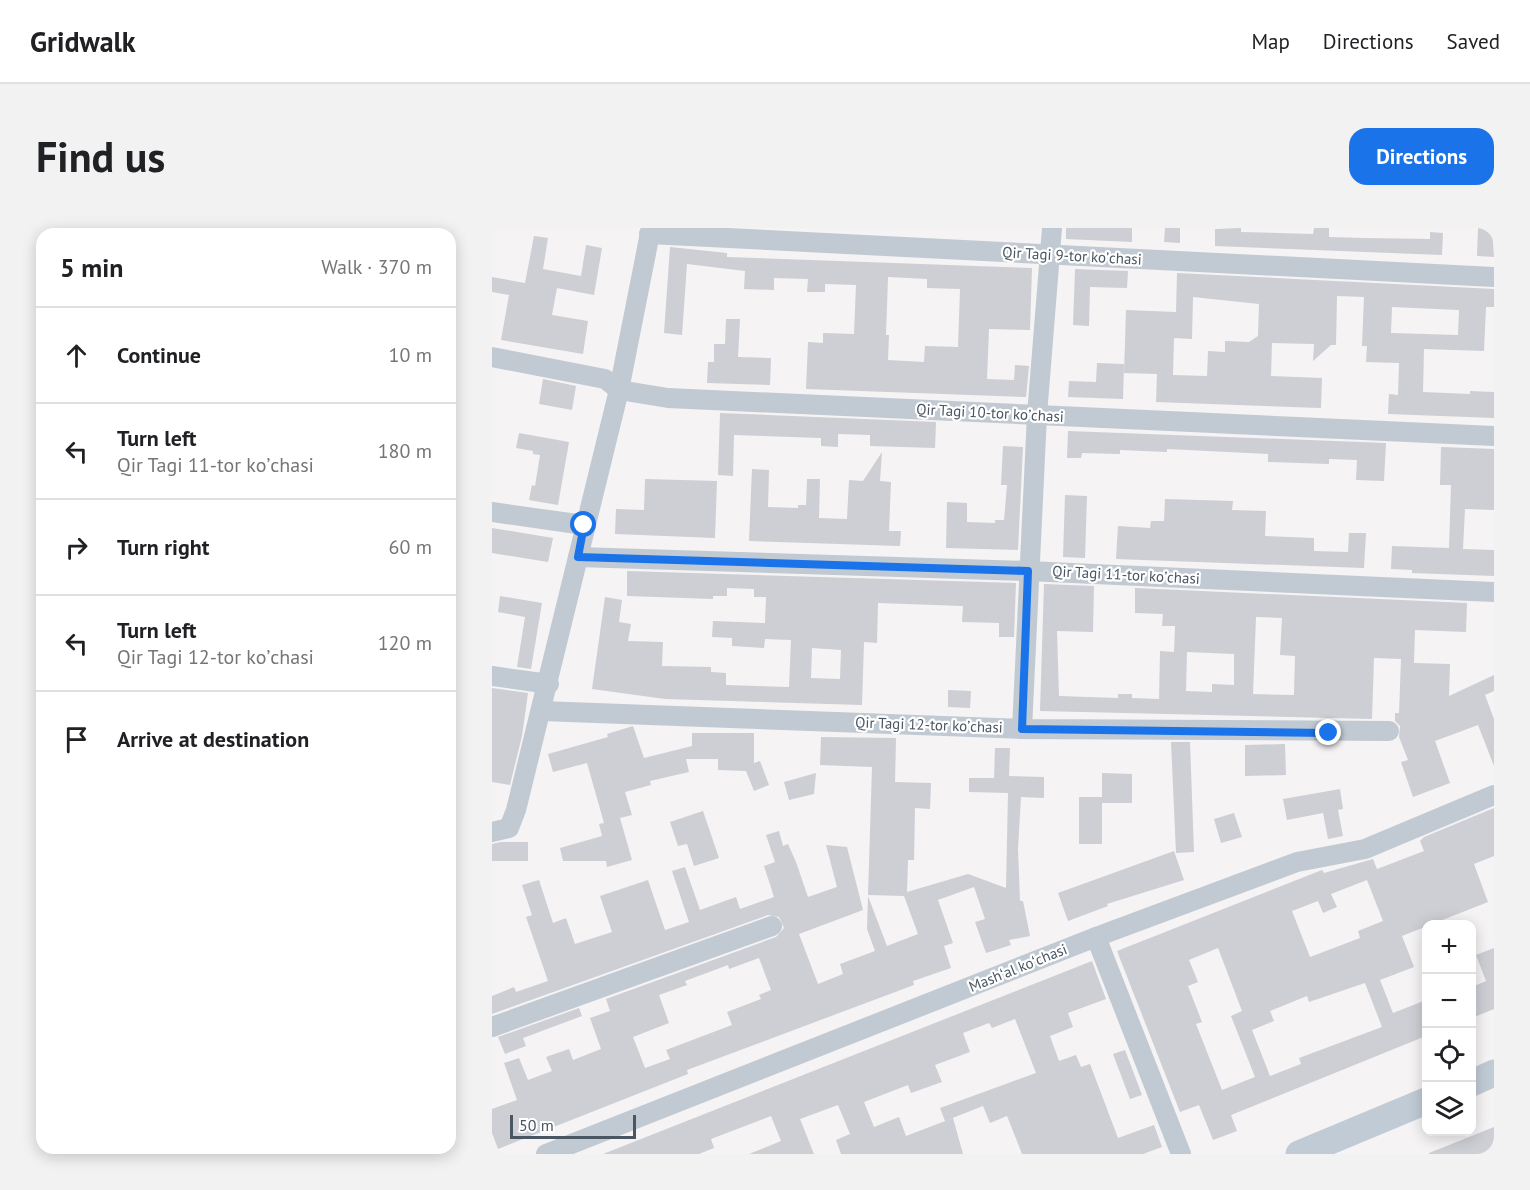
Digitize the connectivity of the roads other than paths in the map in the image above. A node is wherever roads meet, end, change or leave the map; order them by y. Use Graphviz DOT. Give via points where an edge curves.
graph roads {
  1 [pos="1052,228"];
  2 [pos="650,231"];
  3 [pos="1051,255"];
  4 [pos="1494,277"];
  5 [pos="492,357"];
  6 [pos="619,390"];
  7 [pos="1037,415"];
  8 [pos="1494,436"];
  9 [pos="492,512"];
  10 [pos="584,525"];
  11 [pos="578,557"];
  12 [pos="1028,571"];
  13 [pos="1494,592"];
  14 [pos="492,676"];
  15 [pos="549,684"];
  16 [pos="542,711"];
  17 [pos="1022,729"];
  18 [pos="1389,731"];
  19 [pos="1494,795"];
  20 [pos="492,832"];
  21 [pos="772,926"];
  22 [pos="1096,937"];
  23 [pos="492,1027"];
  24 [pos="1494,1074"];
  25 [pos="1474,1082"];
  26 [pos="1422,1103"];
  27 [pos="546,1154"];
  28 [pos="1181,1154"];
  29 [pos="1299,1154"];
  1 -- 3 [label="street"];
  2 -- 3 [label="street, Qir Tagi 9-tor koʼchasi"];
  2 -- 6 [label="street"];
  3 -- 4 [label="street, Qir Tagi 9-tor koʼchasi"];
  3 -- 7 [label="street"];
  5 -- 6 [label="street, Qir Tagi 10-tor koʼchasi" via="605,379"];
  6 -- 7 [label="street, Qir Tagi 10-tor koʼchasi" via="668,398"];
  6 -- 10 [label="street"];
  7 -- 8 [label="street, Qir Tagi 10-tor koʼchasi"];
  7 -- 12 [label="street"];
  9 -- 10 [label="street"];
  10 -- 11 [label="street"];
  11 -- 12 [label="street, Qir Tagi 11-tor koʼchasi"];
  11 -- 15 [label="street"];
  12 -- 13 [label="street, Qir Tagi 11-tor koʼchasi"];
  12 -- 17 [label="street"];
  14 -- 15 [label="street"];
  15 -- 16 [label="street"];
  16 -- 17 [label="street, Qir Tagi 12-tor koʼchasi"];
  16 -- 20 [label="street" via="509,828"];
  17 -- 18 [label="street, Qir Tagi 12-tor koʼchasi"];
  19 -- 22 [label="street, Mashʻal koʻchasi" via="1365,849 1297,862"];
  21 -- 23 [label="street"];
  22 -- 27 [label="street, Mashʻal koʻchasi"];
  22 -- 28 [label="street"];
  24 -- 25 [label="main road"];
  26 -- 29 [label="main road"];
}
